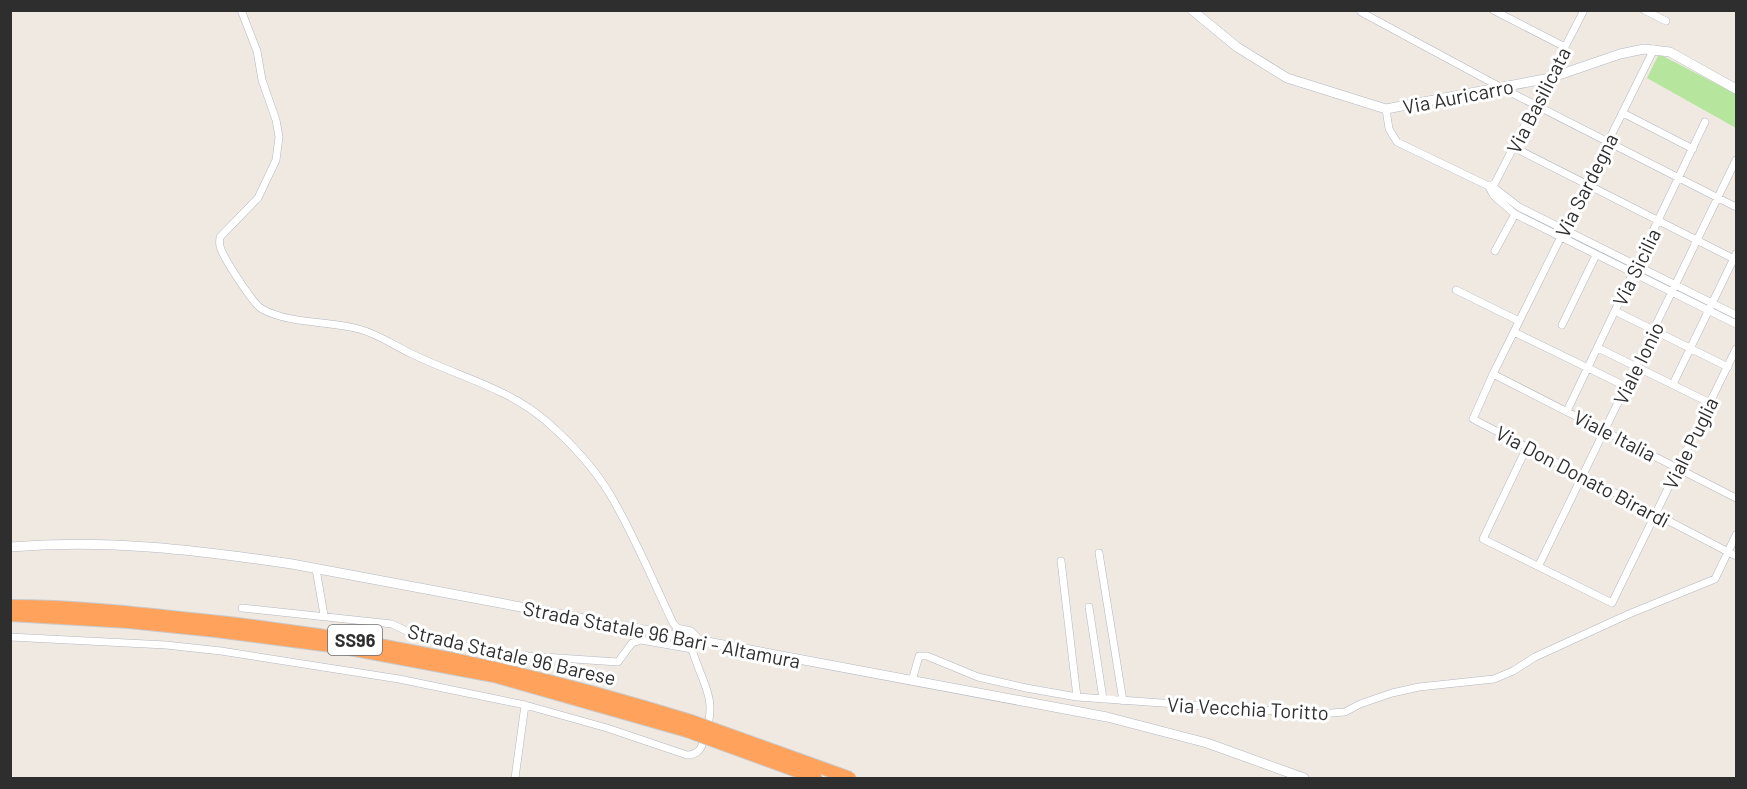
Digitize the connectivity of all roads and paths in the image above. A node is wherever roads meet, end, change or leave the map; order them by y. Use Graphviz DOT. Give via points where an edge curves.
graph roads {
  1 [pos="241,10"];
  2 [pos="1192,10"];
  3 [pos="1493,10"];
  4 [pos="1584,10"];
  5 [pos="1644,10"];
  6 [pos="1363,11"];
  7 [pos="1666,21"];
  8 [pos="1565,48"];
  9 [pos="1654,49"];
  10 [pos="1550,78"];
  11 [pos="1502,88"];
  12 [pos="1737,89"];
  13 [pos="1535,105"];
  14 [pos="1386,109"];
  15 [pos="1623,113"];
  16 [pos="1705,122"];
  17 [pos="1608,142"];
  18 [pos="1513,147"];
  19 [pos="1693,148"];
  20 [pos="1737,160"];
  21 [pos="1734,170"];
  22 [pos="1679,178"];
  23 [pos="1587,185"];
  24 [pos="1489,187"];
  25 [pos="1718,198"];
  26 [pos="1737,207"];
  27 [pos="1515,214"];
  28 [pos="1658,221"];
  29 [pos="1564,229"];
  30 [pos="1560,237"];
  31 [pos="1698,241"];
  32 [pos="1495,251"];
  33 [pos="1596,255"];
  34 [pos="1736,258"];
  35 [pos="1637,265"];
  36 [pos="1633,274"];
  37 [pos="1676,285"];
  38 [pos="1456,290"];
  39 [pos="1672,293"];
  40 [pos="1711,307"];
  41 [pos="1615,311"];
  42 [pos="1737,315"];
  43 [pos="1519,321"];
  44 [pos="1737,324"];
  45 [pos="1562,325"];
  46 [pos="1654,330"];
  47 [pos="1514,332"];
  48 [pos="1598,348"];
  49 [pos="1690,348"];
  50 [pos="1737,349"];
  51 [pos="1637,366"];
  52 [pos="1728,367"];
  53 [pos="1588,368"];
  54 [pos="1493,374"];
  55 [pos="1673,384"];
  56 [pos="1627,387"];
  57 [pos="1710,403"];
  58 [pos="1567,411"];
  59 [pos="1606,431"];
  60 [pos="1527,447"];
  61 [pos="1678,468"];
  62 [pos="1584,477"];
  63 [pos="1737,498"];
  64 [pos="1655,514"];
  65 [pos="1737,535"];
  66 [pos="10,547"];
  67 [pos="1728,552"];
  68 [pos="1100,553"];
  69 [pos="1737,556"];
  70 [pos="1060,561"];
  71 [pos="1539,565"];
  72 [pos="316,569"];
  73 [pos="10,606"];
  74 [pos="1089,607"];
  75 [pos="242,608"];
  76 [pos="10,615"];
  77 [pos="324,615"];
  78 [pos="10,637"];
  79 [pos="696,643"];
  80 [pos="912,681"];
  81 [pos="1077,697"];
  82 [pos="1103,699"];
  83 [pos="1123,701"];
  84 [pos="525,705"];
  85 [pos="689,726"];
  86 [pos="515,778"];
  87 [pos="816,778"];
  88 [pos="850,778"];
  89 [pos="1304,778"];
  1 -- 79 [label="street" via="257,51 279,137 276,160 258,198 220,237 219,246 252,302 273,314 371,332 413,355 521,402 545,420 570,444 611,496 673,623 677,628 692,631"];
  2 -- 14 [label="street, Via Auricarro" via="1238,47 1287,78"];
  3 -- 8 [label="street"];
  4 -- 8 [label="street, Via Basilicata"];
  5 -- 7 [label="street"];
  6 -- 11 [label="street"];
  8 -- 10 [label="street, Via Basilicata"];
  9 -- 10 [label="street, Via Auricarro" via="1620,54"];
  9 -- 12 [label="street, Via Auricarro" via="1670,52"];
  9 -- 15 [label="street, Via Sardegna"];
  10 -- 11 [label="street, Via Auricarro"];
  10 -- 13 [label="street, Via Basilicata"];
  11 -- 13 [label="street"];
  11 -- 14 [label="street, Via Auricarro"];
  13 -- 17 [label="street"];
  13 -- 18 [label="street, Via Basilicata"];
  14 -- 24 [label="street" via="1389,129 1397,142"];
  15 -- 17 [label="street, Via Sardegna"];
  15 -- 19 [label="street"];
  16 -- 19 [label="street, Via Sicilia"];
  17 -- 22 [label="street"];
  17 -- 23 [label="street, Via Sardegna"];
  18 -- 23 [label="street"];
  18 -- 24 [label="street, Via Basilicata" via="1495,183"];
  19 -- 22 [label="street, Via Sicilia"];
  20 -- 21 [label="street, Viale Ionio"];
  21 -- 25 [label="street, Viale Ionio"];
  22 -- 25 [label="street"];
  22 -- 28 [label="street, Via Sicilia"];
  23 -- 28 [label="street"];
  23 -- 29 [label="street, Via Sardegna"];
  24 -- 27 [label="street"];
  24 -- 29 [label="street"];
  25 -- 26 [label="street"];
  25 -- 31 [label="street, Viale Ionio"];
  27 -- 30 [label="street"];
  27 -- 32 [label="street"];
  28 -- 31 [label="street"];
  28 -- 35 [label="street, Via Sicilia"];
  29 -- 30 [label="street, Via Sardegna"];
  29 -- 35 [label="street"];
  30 -- 33 [label="street"];
  30 -- 43 [label="street, Via Sardegna"];
  31 -- 34 [label="street"];
  31 -- 37 [label="street, Viale Ionio"];
  33 -- 36 [label="street"];
  33 -- 45 [label="street"];
  34 -- 40 [label="street"];
  35 -- 36 [label="street, Via Sicilia"];
  35 -- 37 [label="street"];
  36 -- 39 [label="street"];
  36 -- 41 [label="street, Via Sicilia"];
  37 -- 39 [label="street, Viale Ionio"];
  37 -- 40 [label="street"];
  38 -- 43 [label="street"];
  39 -- 40 [label="street"];
  39 -- 46 [label="street, Viale Ionio"];
  40 -- 42 [label="street"];
  40 -- 44 [label="street"];
  40 -- 49 [label="street"];
  41 -- 46 [label="street"];
  41 -- 48 [label="street, Via Sicilia"];
  43 -- 47 [label="street, Via Sardegna"];
  46 -- 49 [label="street"];
  46 -- 51 [label="street, Viale Ionio"];
  47 -- 53 [label="street"];
  47 -- 54 [label="street, Via Sardegna"];
  48 -- 51 [label="street"];
  48 -- 53 [label="street, Via Sicilia"];
  49 -- 52 [label="street"];
  49 -- 55 [label="street"];
  50 -- 52 [label="street, Viale Puglia"];
  51 -- 55 [label="street"];
  51 -- 56 [label="street, Viale Ionio"];
  52 -- 57 [label="street, Viale Puglia"];
  53 -- 56 [label="street"];
  53 -- 58 [label="street, Via Sicilia"];
  54 -- 58 [label="street, Viale Italia"];
  54 -- 60 [label="street, Via Don Donato Birardi" via="1473,419"];
  55 -- 57 [label="street"];
  56 -- 59 [label="street, Viale Ionio"];
  57 -- 61 [label="street, Viale Puglia"];
  58 -- 59 [label="street, Viale Italia"];
  59 -- 61 [label="street, Viale Italia"];
  59 -- 62 [label="street, Viale Ionio"];
  60 -- 62 [label="street, Via Don Donato Birardi"];
  60 -- 71 [label="street" via="1483,539"];
  61 -- 63 [label="street, Viale Italia"];
  61 -- 64 [label="street, Viale Puglia"];
  62 -- 64 [label="street, Via Don Donato Birardi"];
  62 -- 71 [label="street, Viale Ionio"];
  64 -- 67 [label="street, Via Don Donato Birardi"];
  64 -- 71 [label="street, Viale Puglia" via="1612,603"];
  65 -- 67 [label="street, Via Vecchia Toritto"];
  66 -- 72 [label="street, Strada Statale 96 Bari - Altamura" via="133,544"];
  67 -- 69 [label="street, Via Don Donato Birardi"];
  67 -- 83 [label="street, Via Vecchia Toritto" via="1715,579 1629,614 1494,679 1419,687 1345,712 1318,714"];
  68 -- 83 [label="street"];
  70 -- 81 [label="street"];
  72 -- 77 [label="street"];
  72 -- 79 [label="street, Strada Statale 96 Bari - Altamura"];
  73 -- 85 [label="highway, Strada Statale 96 Barese / SS96" via="114,610 345,638 617,698"];
  74 -- 82 [label="street"];
  75 -- 77 [label="street"];
  76 -- 85 [label="highway, Strada Statale 96 Barese / SS96" via="140,623 339,647 494,676"];
  77 -- 79 [label="street" via="392,624 425,640 528,656 618,662 632,643 641,640"];
  78 -- 84 [label="street" via="221,651 399,679"];
  79 -- 80 [label="street, Strada Statale 96 Bari - Altamura"];
  79 -- 84 [label="street" via="698,669 712,706 703,745 693,755"];
  80 -- 81 [label="street, Via Vecchia Toritto" via="919,656 927,656 978,677"];
  80 -- 89 [label="street, Strada Statale 96 Bari - Altamura" via="1107,717 1207,743"];
  81 -- 82 [label="street, Via Vecchia Toritto"];
  82 -- 83 [label="street, Via Vecchia Toritto"];
  84 -- 86 [label="street"];
  85 -- 87 [label="highway, Strada Statale 96 Barese / SS96, bridge"];
  85 -- 88 [label="highway, Strada Statale 96 Barese / SS96, bridge"];
}
